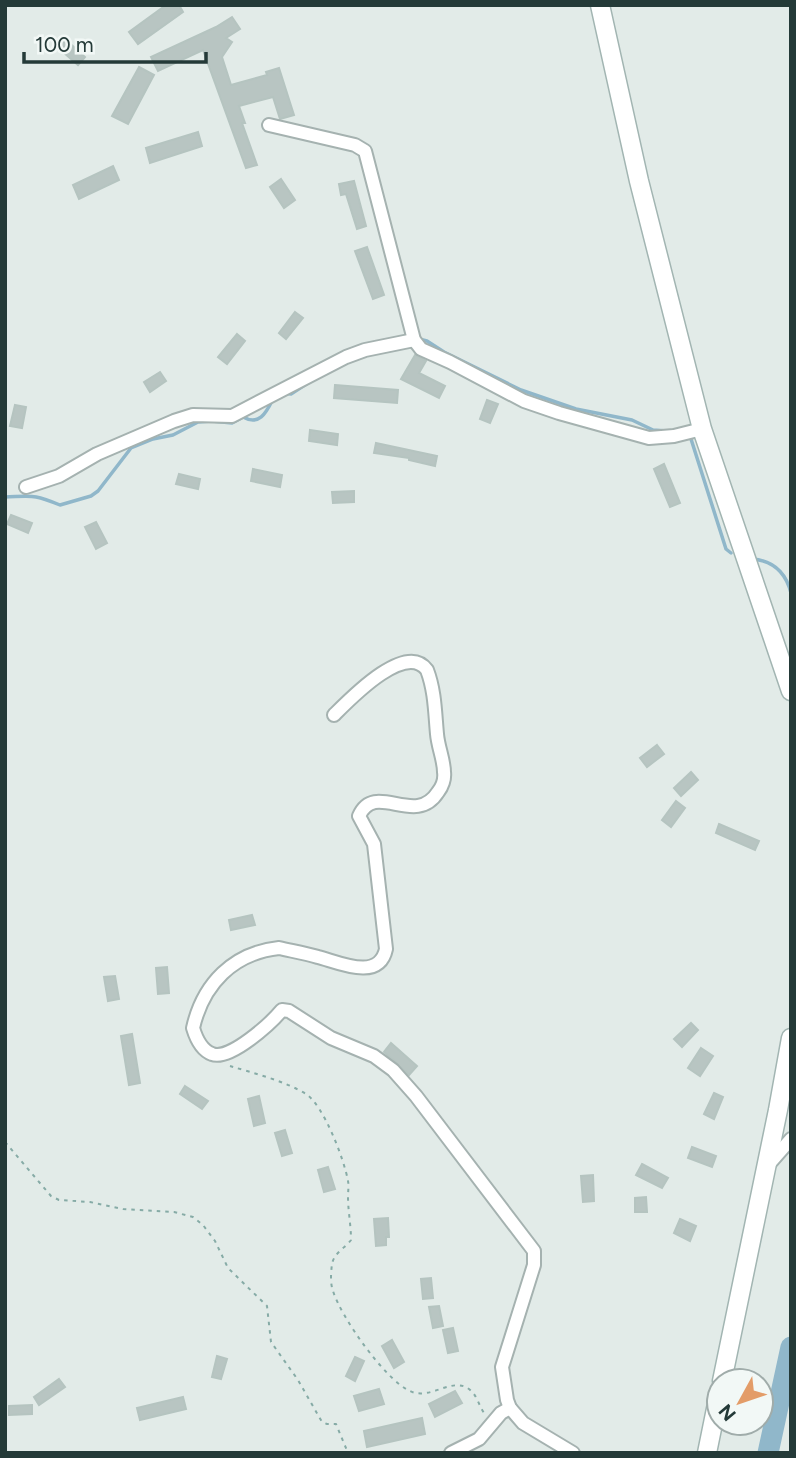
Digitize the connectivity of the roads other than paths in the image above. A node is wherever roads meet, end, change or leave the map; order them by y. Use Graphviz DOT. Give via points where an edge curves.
graph roads {
  1 [pos="600,5"];
  2 [pos="269,125"];
  3 [pos="414,340"];
  4 [pos="702,429"];
  5 [pos="26,487"];
  6 [pos="791,691"];
  7 [pos="334,715"];
  8 [pos="791,1038"];
  9 [pos="791,1139"];
  10 [pos="766,1167"];
  11 [pos="725,1367"];
  12 [pos="510,1408"];
  13 [pos="451,1453"];
  14 [pos="573,1453"];
  1 -- 4 [label="main road"];
  2 -- 3 [label="street" via="365,151"];
  3 -- 4 [label="street" via="421,349 550,410 649,438"];
  3 -- 5 [label="street" via="346,357 232,416 193,415 174,421"];
  4 -- 6 [label="main road"];
  7 -- 12 [label="street" via="365,686 402,663 415,661 427,670 445,773 442,786 428,803 412,808 379,801 369,803 359,816 374,844 384,956 374,965 358,967 271,949 226,968 205,995 193,1028 203,1048 220,1056 253,1037 282,1010 289,1011 331,1038 383,1061 416,1096 534,1251 534,1265 502,1367"];
  8 -- 10 [label="main road"];
  9 -- 10 [label="street"];
  10 -- 11 [label="main road"];
  12 -- 13 [label="street" via="479,1439"];
  12 -- 14 [label="street" via="532,1430"];
}
